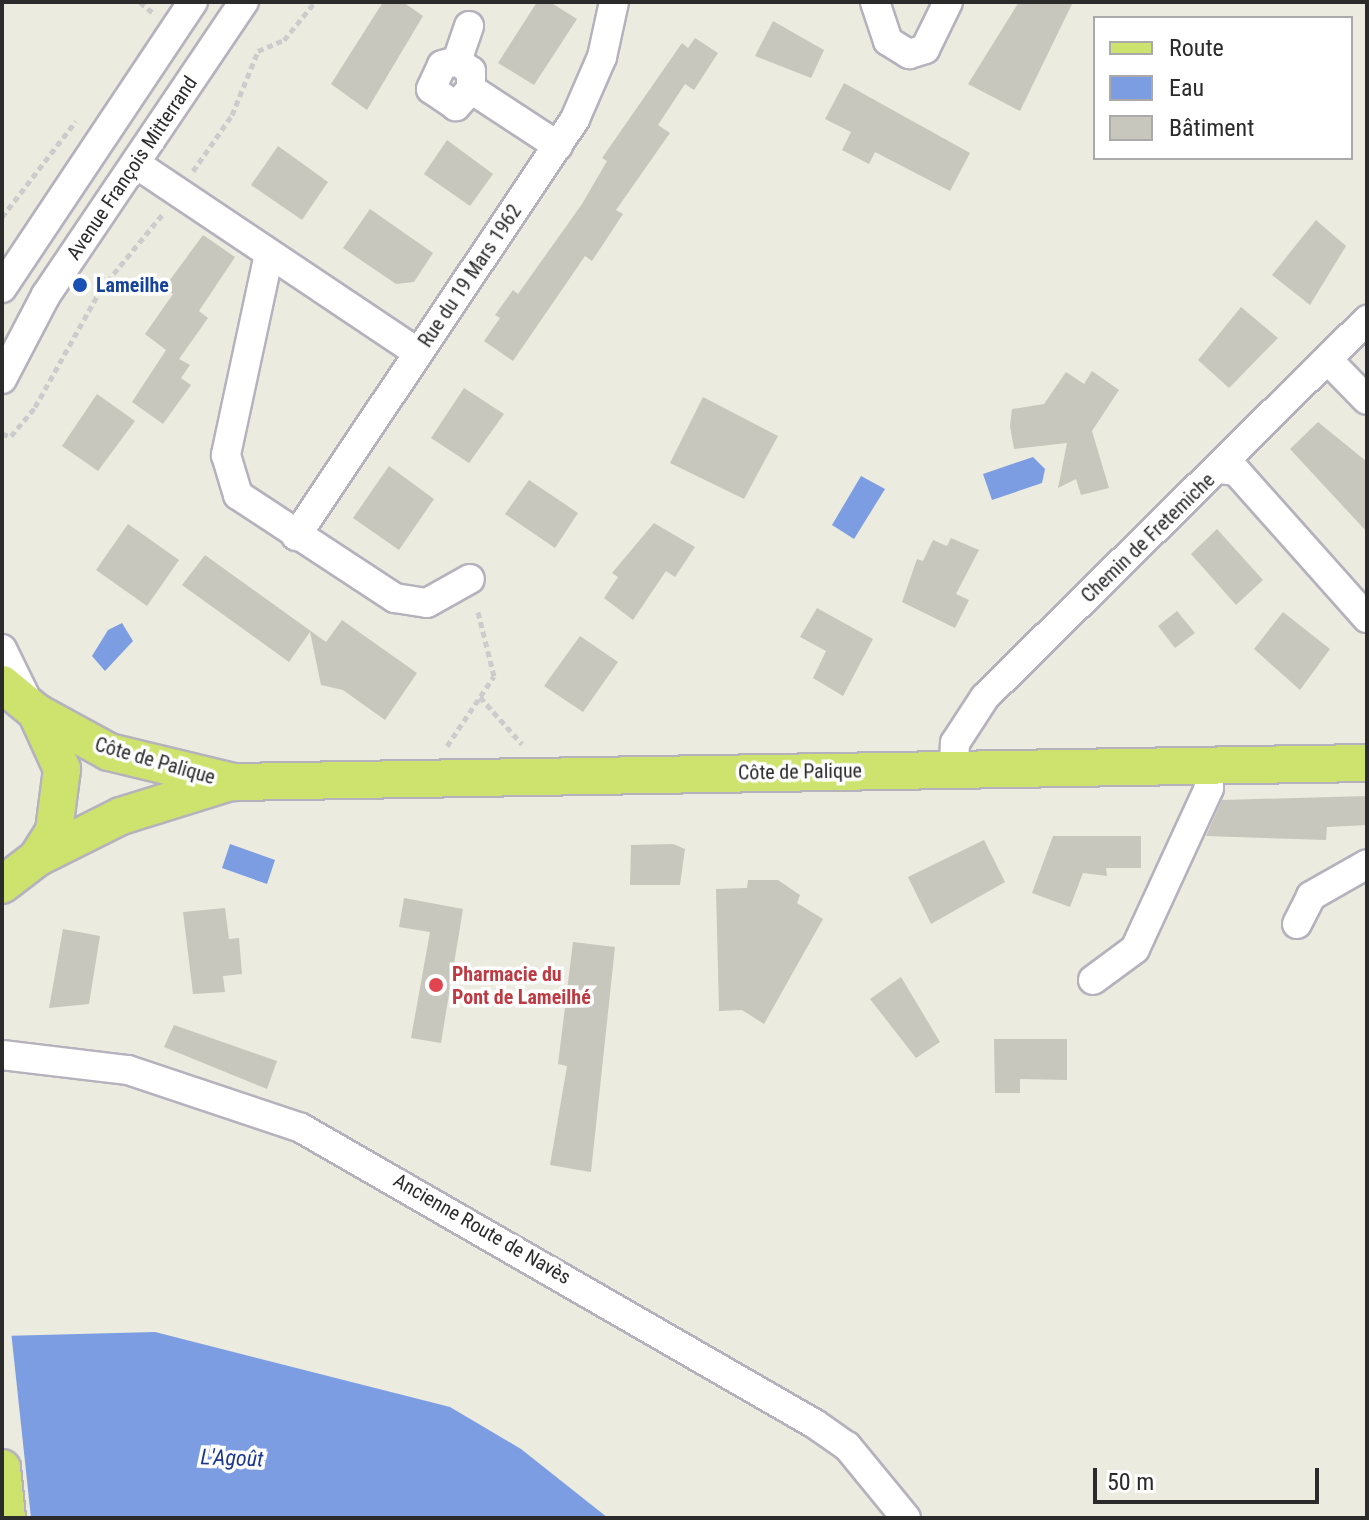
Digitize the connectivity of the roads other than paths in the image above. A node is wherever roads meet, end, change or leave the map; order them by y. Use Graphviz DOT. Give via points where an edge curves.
graph roads {
  1 [pos="193,2"];
  2 [pos="244,2"];
  3 [pos="614,2"];
  4 [pos="875,2"];
  5 [pos="948,2"];
  6 [pos="469,26"];
  7 [pos="457,61"];
  8 [pos="471,89"];
  9 [pos="558,146"];
  10 [pos="136,164"];
  11 [pos="269,254"];
  12 [pos="2,288"];
  13 [pos="1367,320"];
  14 [pos="418,353"];
  15 [pos="1329,361"];
  16 [pos="2,379"];
  17 [pos="1367,400"];
  18 [pos="1218,469"];
  19 [pos="296,536"];
  20 [pos="470,579"];
  21 [pos="1367,618"];
  22 [pos="2,649"];
  23 [pos="22,700"];
  24 [pos="955,756"];
  25 [pos="1367,763"];
  26 [pos="1208,767"];
  27 [pos="233,782"];
  28 [pos="1367,864"];
  29 [pos="15,878"];
  30 [pos="1297,924"];
  31 [pos="1093,980"];
  32 [pos="2,1055"];
  33 [pos="2,1468"];
  34 [pos="905,1516"];
  35 [pos="7,1518"];
  1 -- 12 [label="street, Avenue François Mitterrand"];
  2 -- 10 [label="street, Avenue François Mitterrand"];
  3 -- 9 [label="street, Rue du 19 Mars 1962" via="590,89"];
  4 -- 5 [label="street" via="888,41 909,54 925,49"];
  6 -- 7 [label="street"];
  7 -- 8 [label="street" via="471,71"];
  7 -- 8 [label="street" via="442,65 431,89 456,106"];
  8 -- 9 [label="street"];
  9 -- 14 [label="street, Rue du 19 Mars 1962"];
  10 -- 11 [label="street"];
  10 -- 16 [label="street, Avenue François Mitterrand" via="46,295"];
  11 -- 14 [label="street"];
  11 -- 19 [label="street" via="226,471 246,505"];
  13 -- 15 [label="street, Chemin de Fretemiche"];
  14 -- 19 [label="street, Rue du 19 Mars 1962"];
  15 -- 17 [label="street"];
  15 -- 18 [label="street, Chemin de Fretemiche"];
  18 -- 21 [label="street" via="1236,471"];
  18 -- 24 [label="street, Chemin de Fretemiche" via="1000,681"];
  19 -- 20 [label="street" via="411,603 427,603"];
  22 -- 23 [label="street"];
  23 -- 27 [label="main road, Côte de Palique" via="109,752"];
  23 -- 29 [label="main road" via="62,769 54,831"];
  24 -- 26 [label="main road, Côte de Palique"];
  24 -- 27 [label="main road, Côte de Palique"];
  25 -- 26 [label="main road, Côte de Palique"];
  26 -- 31 [label="street" via="1209,788 1135,949"];
  27 -- 29 [label="main road, Côte de Palique" via="121,816"];
  28 -- 30 [label="street" via="1311,896"];
  32 -- 34 [label="street, Ancienne Route de Navès" via="128,1070 301,1128 815,1424 847,1446"];
  33 -- 35 [label="main road"];
}
